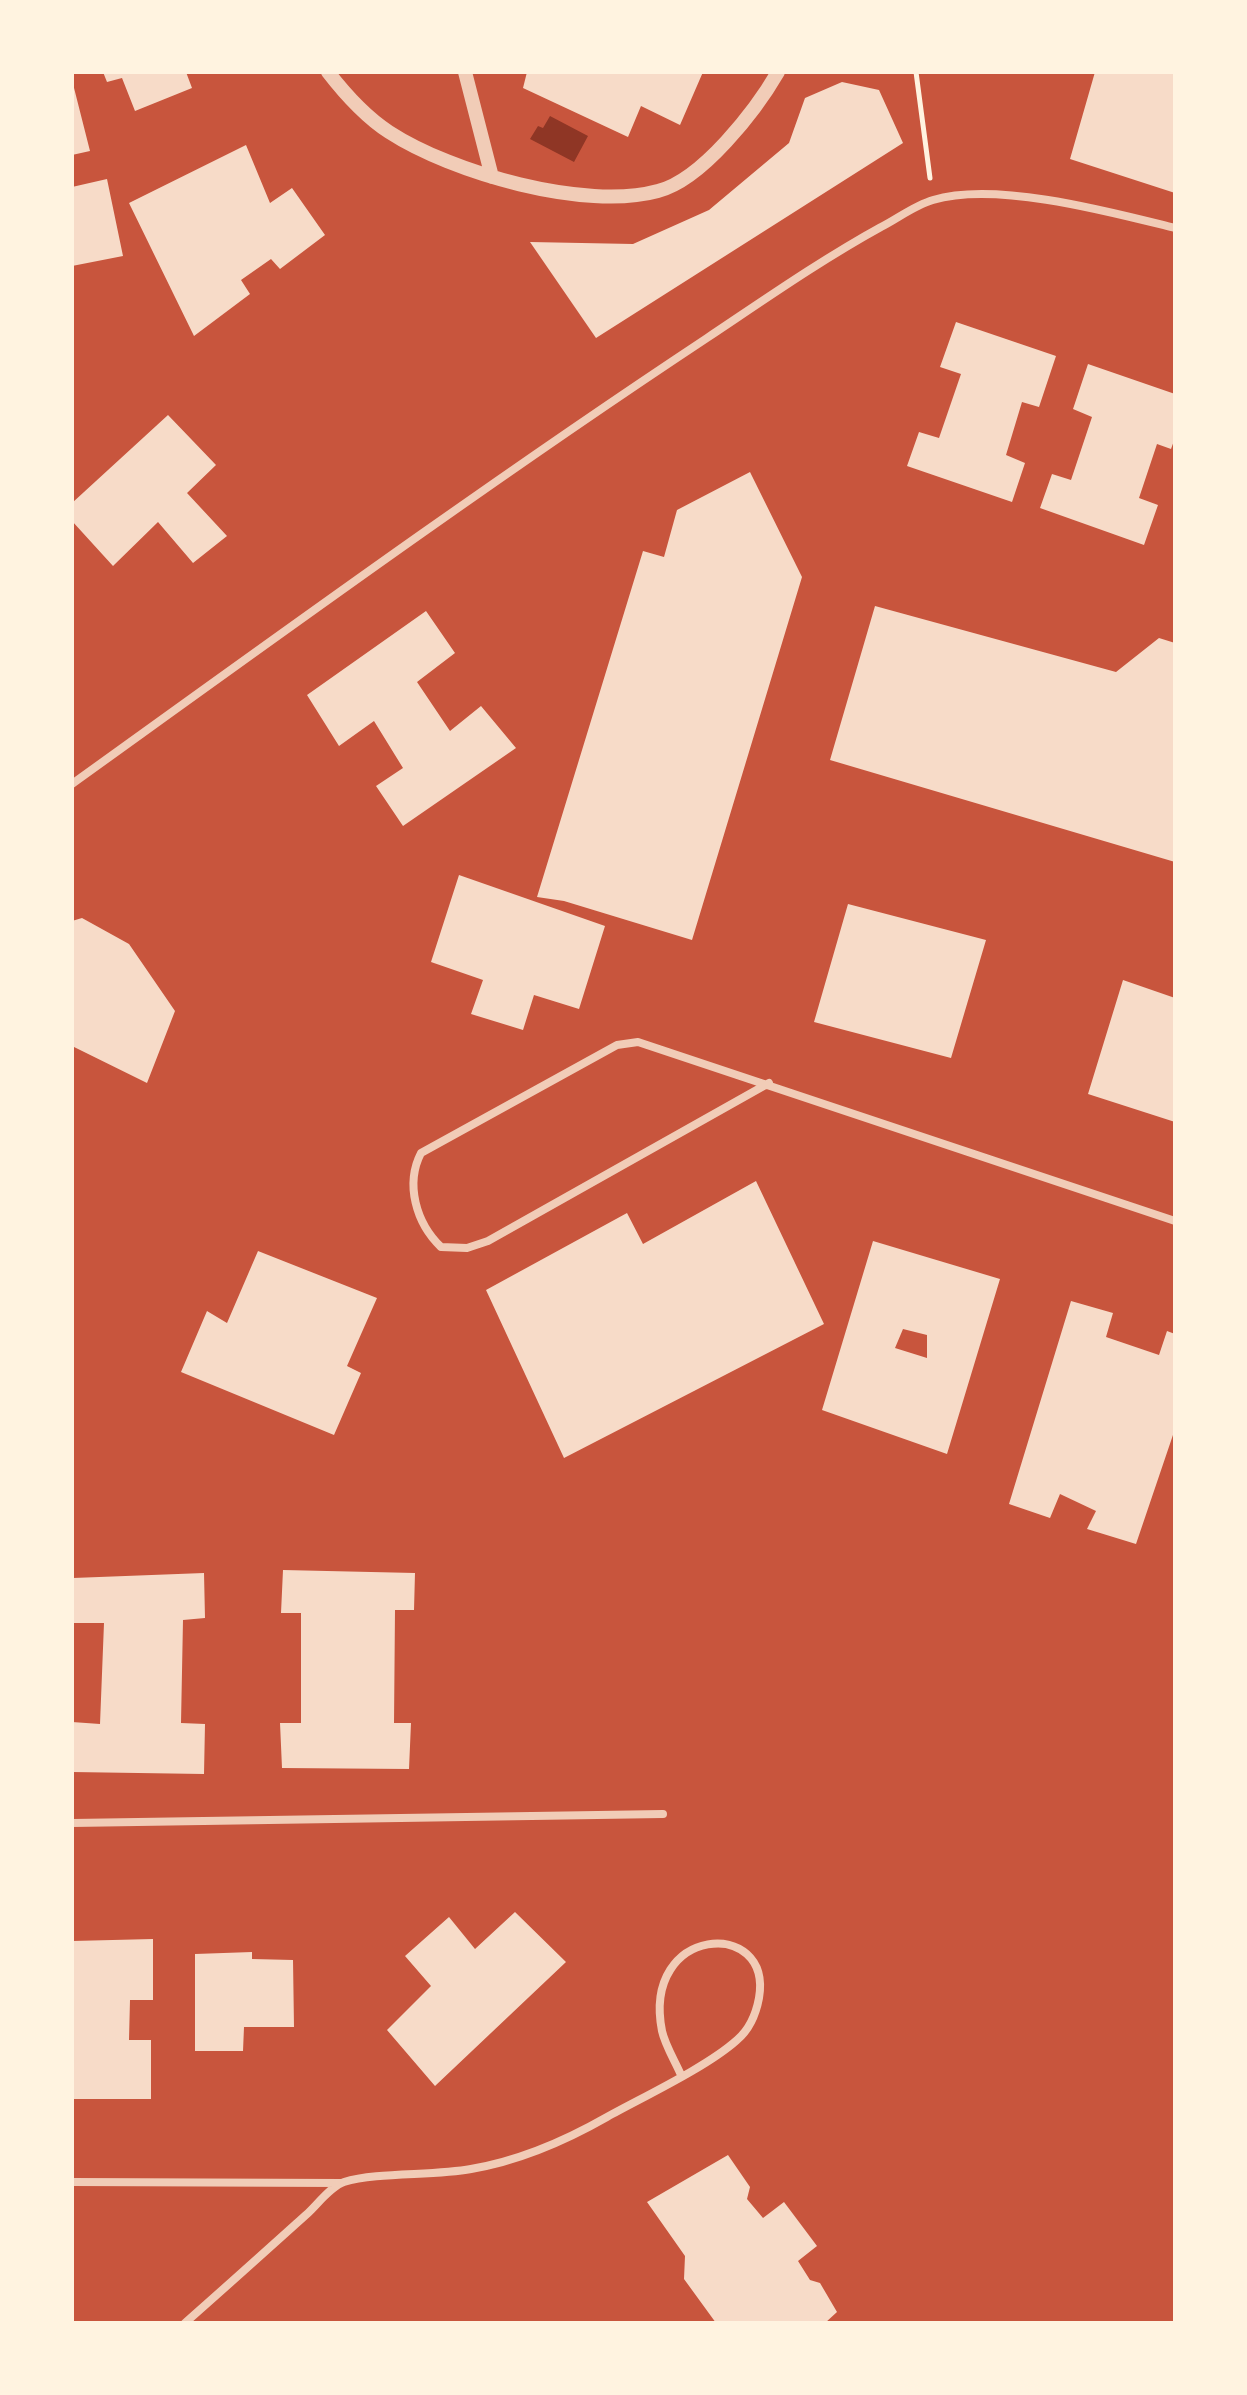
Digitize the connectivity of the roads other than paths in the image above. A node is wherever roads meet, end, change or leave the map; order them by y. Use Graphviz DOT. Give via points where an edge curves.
graph roads {
  1 [pos="328,72"];
  2 [pos="465,72"];
  3 [pos="778,72"];
  4 [pos="492,177"];
  5 [pos="1175,228"];
  6 [pos="72,784"];
  7 [pos="769,1083"];
  8 [pos="1175,1221"];
  9 [pos="663,1814"];
  10 [pos="72,1823"];
  11 [pos="681,2075"];
  12 [pos="72,2182"];
  13 [pos="342,2183"];
  14 [pos="185,2323"];
  1 -- 4 [label="street" via="389,132"];
  2 -- 4 [label="street"];
  3 -- 4 [label="street" via="707,162 659,191 587,198"];
  5 -- 6 [label="street" via="1034,200 980,195 932,200 834,253 615,399"];
  7 -- 7 [label="street" via="655,1046 617,1045 421,1153 411,1189 428,1234 441,1247 488,1241"];
  7 -- 8 [label="street"];
  9 -- 10 [label="street"];
  11 -- 11 [label="street" via="738,2040 754,2020 760,1994 756,1967 743,1951 723,1943 701,1945 679,1954 667,1976 660,2001 662,2033"];
  11 -- 13 [label="street" via="585,2130 533,2152 472,2169"];
  12 -- 13 [label="street"];
  13 -- 14 [label="street"];
}
